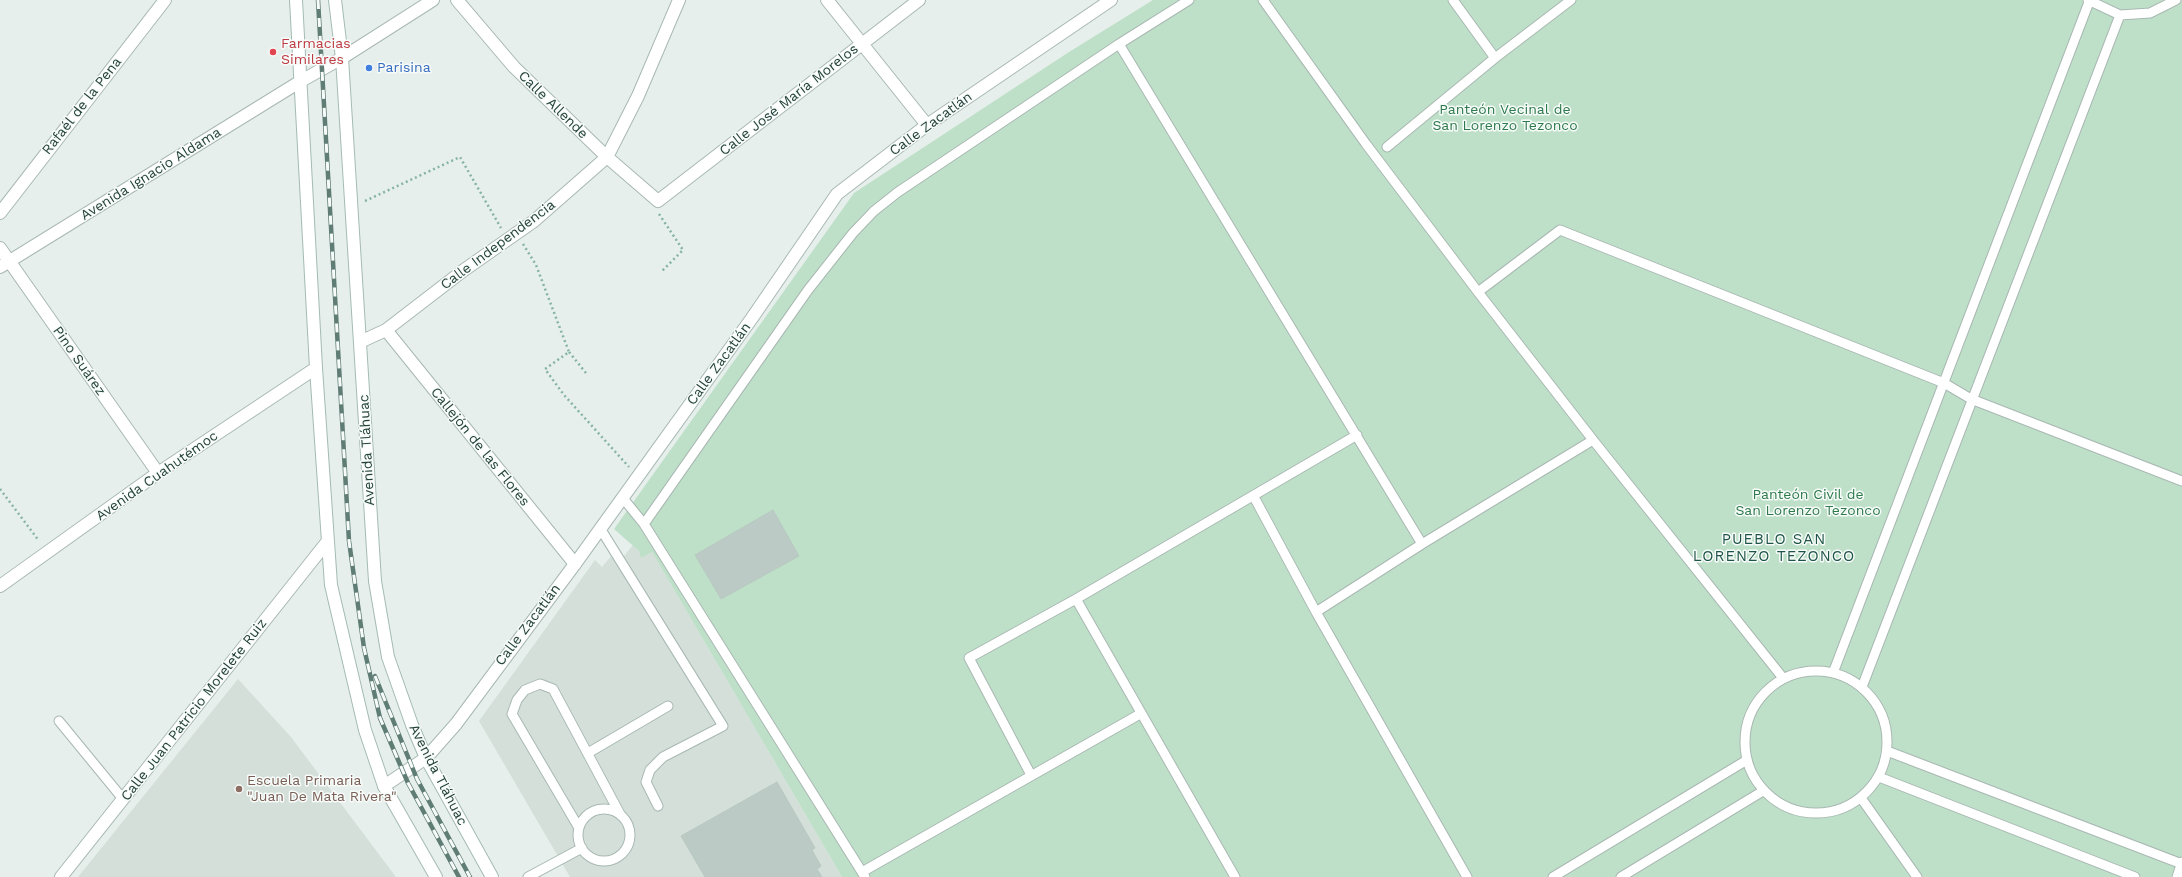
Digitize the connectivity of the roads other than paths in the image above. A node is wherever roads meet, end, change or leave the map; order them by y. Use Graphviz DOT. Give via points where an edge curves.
graph roads {
  1 [pos="165,0"];
  2 [pos="296,0"];
  3 [pos="335,0"];
  4 [pos="433,0"];
  5 [pos="456,0"];
  6 [pos="679,0"];
  7 [pos="827,0"];
  8 [pos="919,0"];
  9 [pos="1111,0"];
  10 [pos="1189,0"];
  11 [pos="1263,0"];
  12 [pos="1453,0"];
  13 [pos="1570,0"];
  14 [pos="2176,0"];
  15 [pos="2089,1"];
  16 [pos="2120,15"];
  17 [pos="862,43"];
  18 [pos="1119,44"];
  19 [pos="342,58"];
  20 [pos="1494,58"];
  21 [pos="301,81"];
  22 [pos="927,126"];
  23 [pos="1387,147"];
  24 [pos="607,156"];
  25 [pos="658,201"];
  26 [pos="0,213"];
  27 [pos="0,248"];
  28 [pos="5,265"];
  29 [pos="1478,292"];
  30 [pos="386,330"];
  31 [pos="360,342"];
  32 [pos="316,368"];
  33 [pos="1944,383"];
  34 [pos="1971,399"];
  35 [pos="1357,435"];
  36 [pos="1593,440"];
  37 [pos="158,473"];
  38 [pos="2182,481"];
  39 [pos="622,497"];
  40 [pos="1254,497"];
  41 [pos="644,524"];
  42 [pos="600,528"];
  43 [pos="327,542"];
  44 [pos="1422,544"];
  45 [pos="575,564"];
  46 [pos="0,586"];
  47 [pos="1076,599"];
  48 [pos="1316,612"];
  49 [pos="1834,673"];
  50 [pos="1783,678"];
  51 [pos="1862,687"];
  52 [pos="668,706"];
  53 [pos="1140,714"];
  54 [pos="59,721"];
  55 [pos="1887,751"];
  56 [pos="588,753"];
  57 [pos="426,758"];
  58 [pos="1747,760"];
  59 [pos="1031,775"];
  60 [pos="1879,777"];
  61 [pos="384,786"];
  62 [pos="1763,791"];
  63 [pos="1861,798"];
  64 [pos="123,799"];
  65 [pos="658,806"];
  66 [pos="620,814"];
  67 [pos="579,828"];
  68 [pos="582,848"];
  69 [pos="2182,863"];
  70 [pos="863,874"];
  71 [pos="61,877"];
  72 [pos="436,877"];
  73 [pos="492,877"];
  74 [pos="528,877"];
  75 [pos="1236,877"];
  76 [pos="1467,877"];
  77 [pos="1553,877"];
  78 [pos="1621,877"];
  79 [pos="1917,877"];
  80 [pos="2135,877"];
  81 [pos="2177,877"];
  1 -- 26 [label="street, Rafaél de la Pena"];
  2 -- 21 [label="street"];
  3 -- 19 [label="street, Avenida Tláhuac"];
  4 -- 19 [label="street, Avenida Ignacio Aldama"];
  5 -- 24 [label="street, Calle Allende" via="514,67"];
  6 -- 24 [label="street, Calle Independencia" via="638,96"];
  7 -- 17 [label="street"];
  8 -- 17 [label="street, Calle José María Morelos"];
  9 -- 22 [label="street, Calle Zacatlán"];
  10 -- 18 [label="lane"];
  11 -- 29 [label="lane" via="1366,144"];
  12 -- 20 [label="lane"];
  13 -- 20 [label="lane"];
  14 -- 16 [label="lane" via="2150,13"];
  15 -- 16 [label="lane"];
  15 -- 33 [label="lane"];
  16 -- 34 [label="lane"];
  17 -- 22 [label="street"];
  17 -- 25 [label="street, Calle José María Morelos"];
  18 -- 35 [label="lane"];
  18 -- 41 [label="lane" via="898,192 874,211 853,233 808,290"];
  19 -- 21 [label="street, Avenida Ignacio Aldama"];
  19 -- 31 [label="street, Avenida Tláhuac"];
  20 -- 23 [label="lane"];
  21 -- 28 [label="street, Avenida Ignacio Aldama"];
  21 -- 32 [label="street"];
  22 -- 39 [label="street, Calle Zacatlán" via="837,194 752,318"];
  24 -- 25 [label="street, Calle Allende"];
  24 -- 30 [label="street, Calle Independencia" via="534,222"];
  27 -- 28 [label="street, Pino Suárez"];
  28 -- 37 [label="street, Pino Suárez"];
  29 -- 33 [label="lane" via="1560,230"];
  29 -- 36 [label="lane"];
  30 -- 31 [label="street, Calle Independencia"];
  30 -- 45 [label="street, Callejón de las Flores"];
  31 -- 57 [label="street, Avenida Tláhuac" via="375,581 388,657"];
  32 -- 37 [label="street, Avenida Cuahutémoc"];
  32 -- 43 [label="street"];
  33 -- 34 [label="lane"];
  33 -- 49 [label="lane"];
  34 -- 38 [label="lane"];
  34 -- 51 [label="lane"];
  35 -- 40 [label="lane"];
  35 -- 44 [label="lane"];
  36 -- 44 [label="lane"];
  36 -- 50 [label="lane"];
  37 -- 46 [label="street, Avenida Cuahutémoc"];
  39 -- 41 [label="lane"];
  39 -- 42 [label="street, Calle Zacatlán"];
  40 -- 47 [label="lane"];
  40 -- 48 [label="lane"];
  41 -- 70 [label="lane"];
  42 -- 45 [label="street, Calle Zacatlán"];
  42 -- 65 [label="lane" via="723,726 663,757 650,770 646,782"];
  43 -- 61 [label="street" via="331,585 351,672 365,730"];
  43 -- 64 [label="street, Calle Juan Patricio Morelete Ruiz"];
  44 -- 48 [label="lane"];
  45 -- 57 [label="street, Calle Zacatlán" via="456,724"];
  47 -- 53 [label="lane"];
  47 -- 59 [label="lane" via="969,658"];
  48 -- 76 [label="lane"];
  49 -- 50 [label="lane" via="1808,671"];
  49 -- 51 [label="lane"];
  50 -- 58 [label="lane" via="1766,691 1753,707 1745,733"];
  51 -- 55 [label="lane" via="1874,700 1883,716 1887,733"];
  52 -- 56 [label="lane"];
  53 -- 59 [label="lane"];
  53 -- 75 [label="lane"];
  54 -- 64 [label="lane"];
  55 -- 60 [label="lane"];
  55 -- 69 [label="lane"];
  56 -- 66 [label="lane"];
  56 -- 67 [label="lane" via="553,689 540,684 525,690 517,700 512,714"];
  57 -- 61 [label="street, Calle Zacatlán"];
  57 -- 73 [label="street, Avenida Tláhuac"];
  58 -- 62 [label="lane" via="1753,777"];
  58 -- 77 [label="lane"];
  59 -- 70 [label="lane"];
  60 -- 63 [label="lane"];
  60 -- 80 [label="lane"];
  61 -- 72 [label="street"];
  62 -- 63 [label="lane" via="1785,807 1811,814 1838,811"];
  62 -- 78 [label="lane"];
  63 -- 79 [label="lane"];
  64 -- 71 [label="street, Calle Juan Patricio Morelete Ruiz"];
  66 -- 67 [label="lane" via="611,809 600,808 587,816"];
  66 -- 68 [label="lane" via="627,821 630,836 626,850 608,861 589,856"];
  67 -- 68 [label="lane" via="578,839"];
  68 -- 74 [label="lane"];
  69 -- 81 [label="lane"];
}
